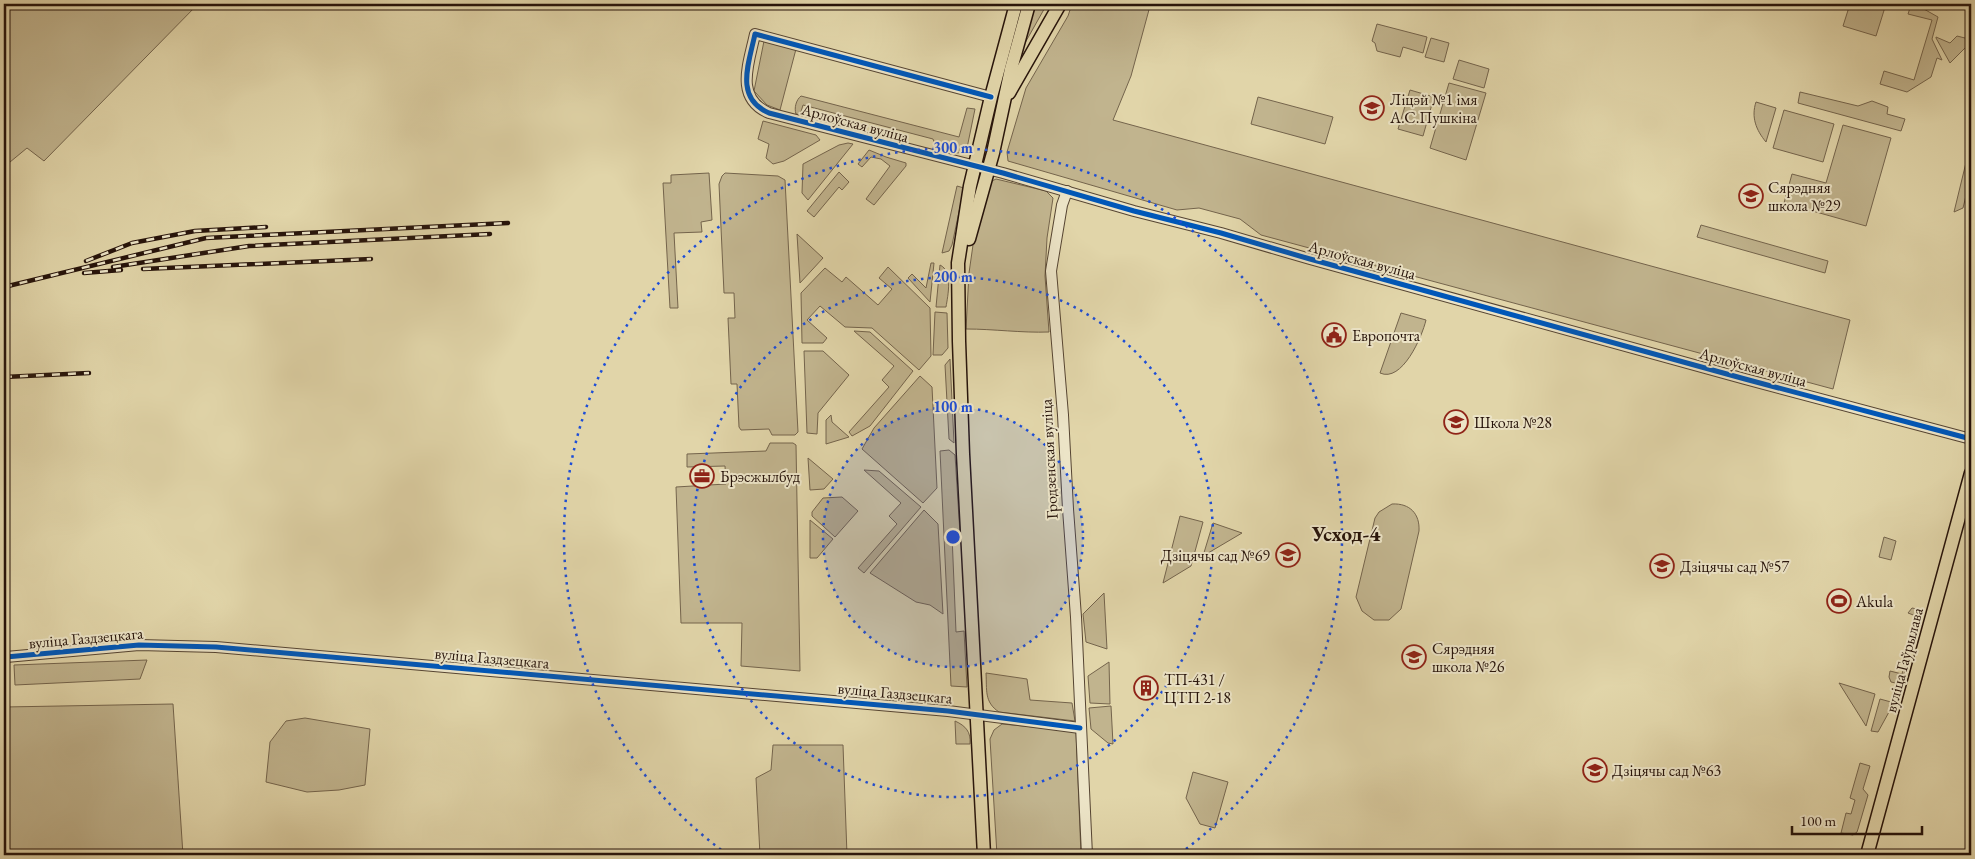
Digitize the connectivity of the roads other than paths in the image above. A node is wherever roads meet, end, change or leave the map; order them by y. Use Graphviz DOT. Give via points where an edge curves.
graph roads {
  1 [pos="1016,4"];
  2 [pos="1029,4"];
  3 [pos="1060,4"];
  4 [pos="991,97"];
  5 [pos="1003,104"];
  6 [pos="974,167"];
  7 [pos="988,170"];
  8 [pos="1067,191"];
  9 [pos="959,283"];
  10 [pos="1971,438"];
  11 [pos="1971,473"];
  12 [pos="6,657"];
  13 [pos="975,713"];
  14 [pos="1080,728"];
  15 [pos="984,855"];
  16 [pos="1087,855"];
  17 [pos="1868,855"];
  1 -- 4 [label="main road"];
  2 -- 5 [label="main road"];
  3 -- 5 [label="main road"];
  4 -- 6 [label="main road"];
  4 -- 6 [label="street, Арлоўская вуліца" via="755,34 746,82 750,99 758,107 769,113"];
  5 -- 7 [label="main road"];
  6 -- 7 [label="street, Арлоўская вуліца"];
  6 -- 9 [label="main road" via="959,252"];
  7 -- 8 [label="street, Арлоўская вуліца"];
  7 -- 9 [label="main road"];
  8 -- 10 [label="street, Арлоўская вуліца" via="1745,379"];
  8 -- 14 [label="street, Гродзенская вуліца" via="1051,272 1076,617"];
  9 -- 13 [label="main road"];
  11 -- 17 [label="main road, вуліца Гаўрылава"];
  12 -- 13 [label="street, вуліца Газдзецкага" via="140,645 216,647"];
  13 -- 14 [label="street"];
  13 -- 15 [label="main road"];
  14 -- 16 [label="street, Гродзенская вуліца"];
}
